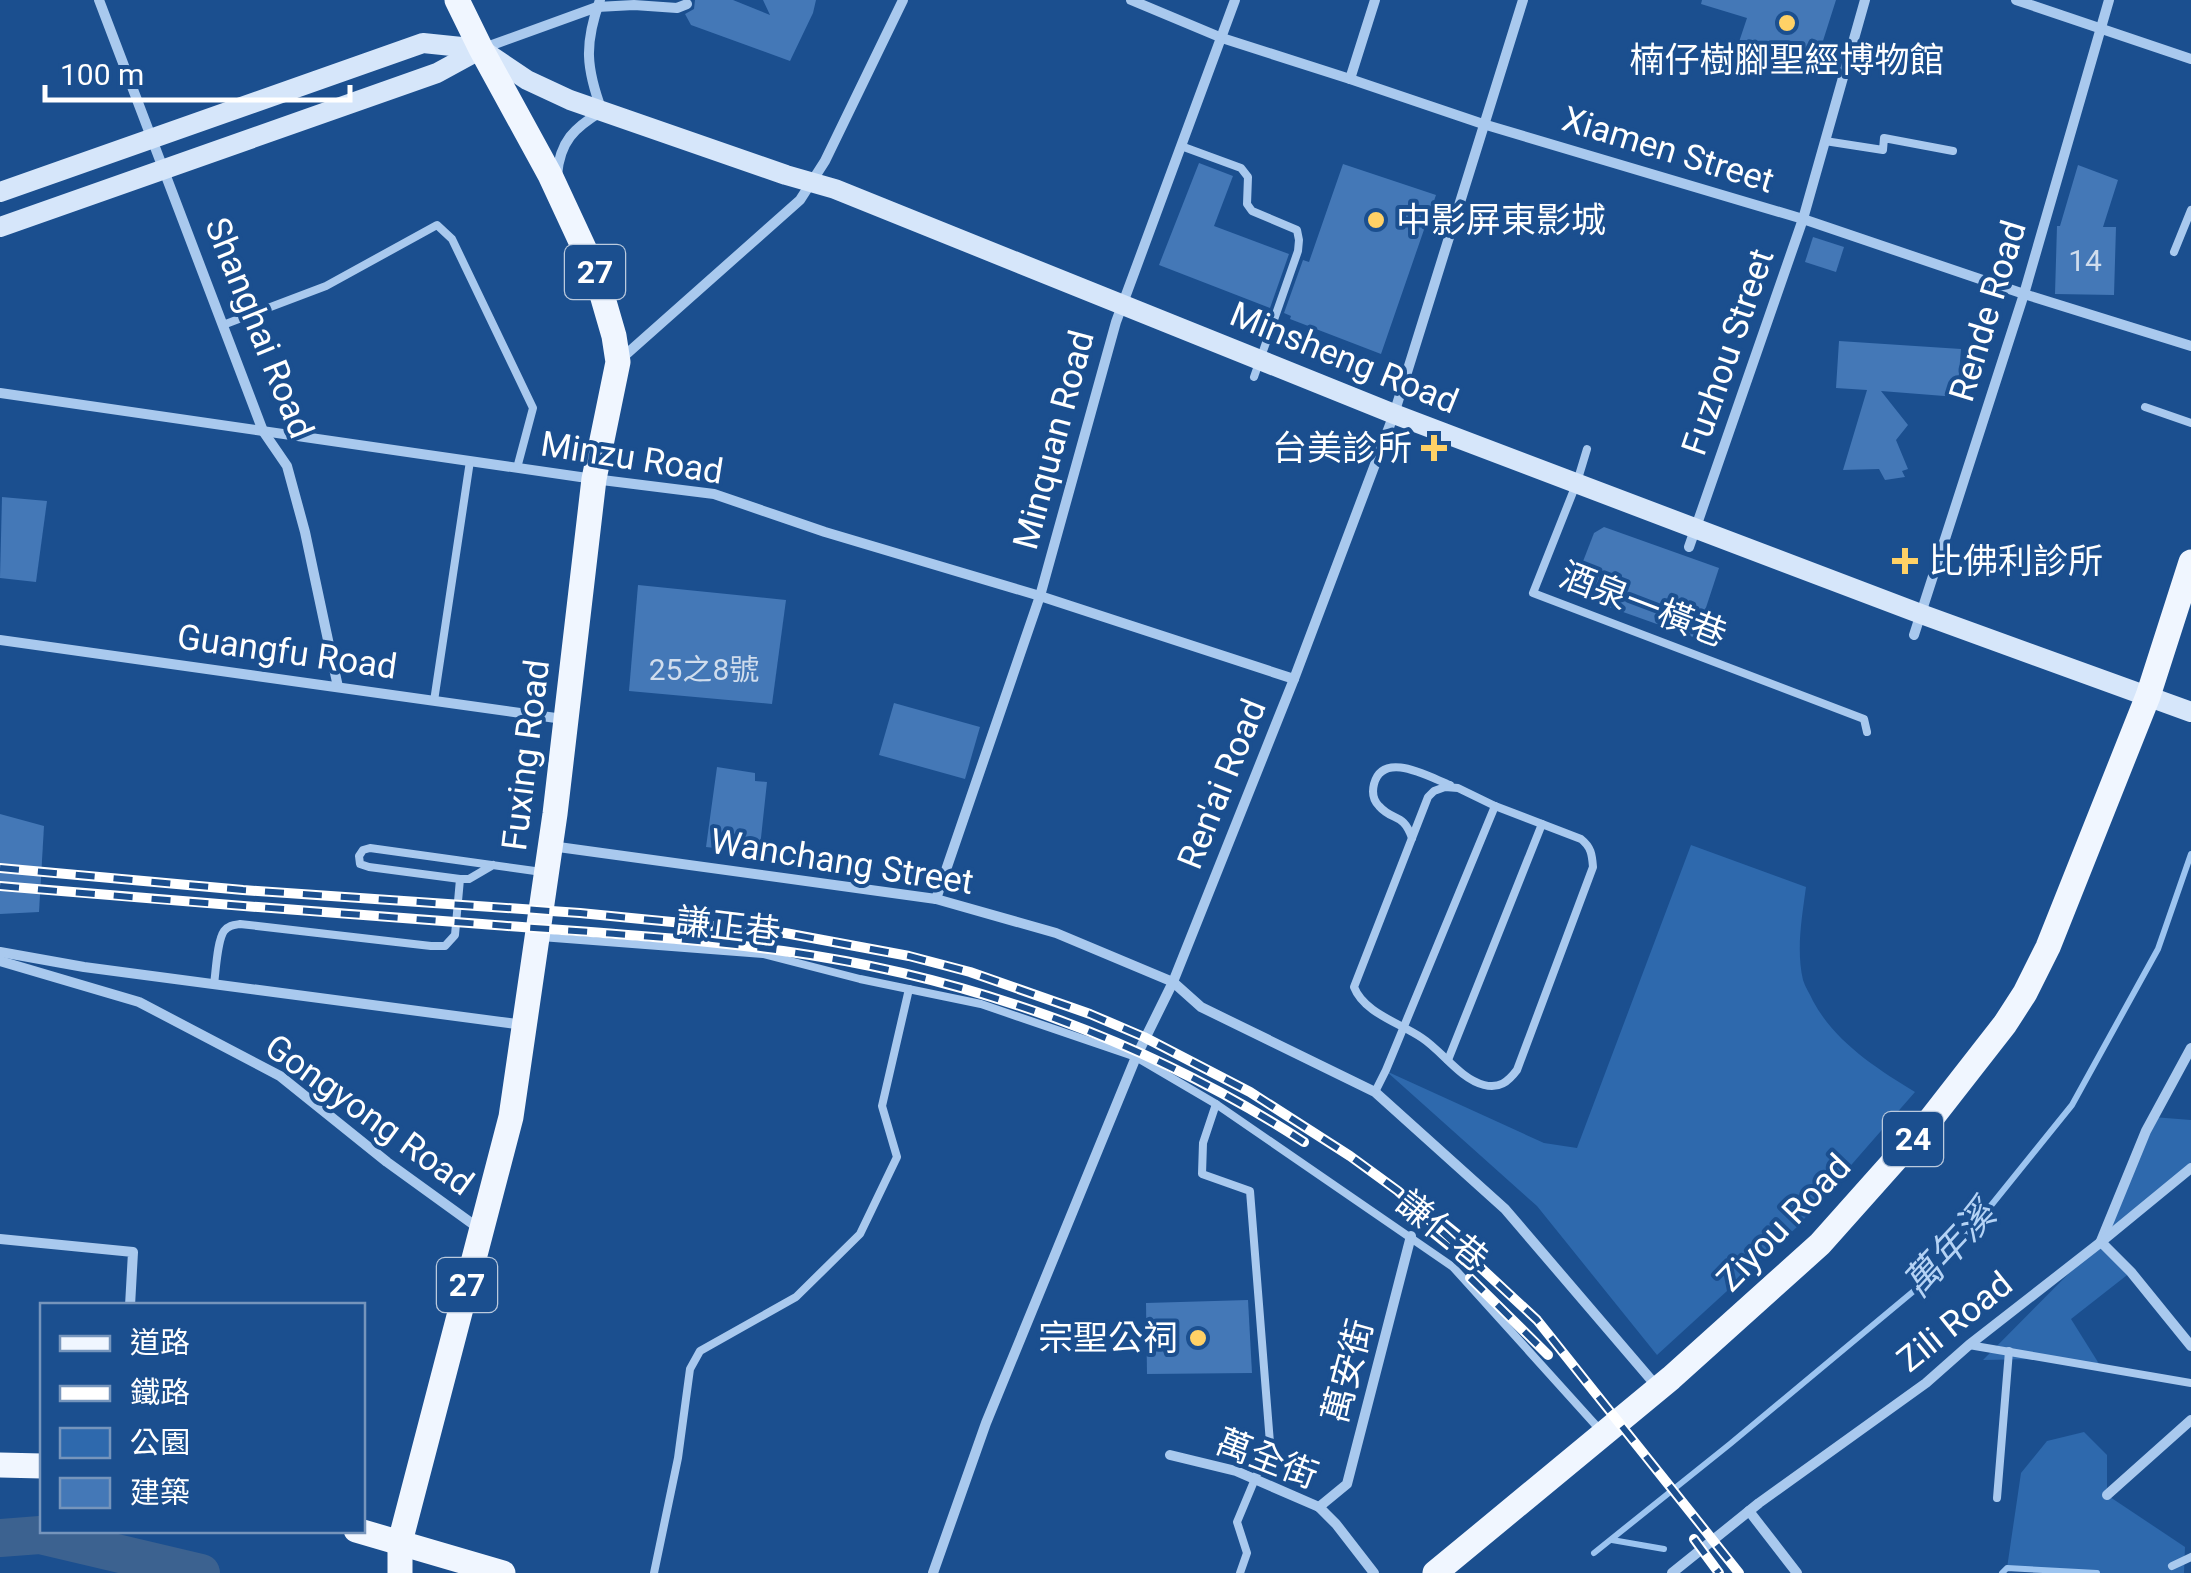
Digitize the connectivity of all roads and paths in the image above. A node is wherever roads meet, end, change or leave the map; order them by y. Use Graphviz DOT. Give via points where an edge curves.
graph roads {
  1 [pos="99,0"];
  2 [pos="457,0"];
  3 [pos="903,0"];
  4 [pos="1131,0"];
  5 [pos="1236,0"];
  6 [pos="1375,0"];
  7 [pos="1522,0"];
  8 [pos="1865,0"];
  9 [pos="2016,0"];
  10 [pos="2109,0"];
  11 [pos="599,4"];
  12 [pos="687,4"];
  13 [pos="2100,28"];
  14 [pos="1222,38"];
  15 [pos="480,50"];
  16 [pos="2191,58"];
  17 [pos="1350,78"];
  18 [pos="602,111"];
  19 [pos="1483,124"];
  20 [pos="153,138"];
  21 [pos="1825,141"];
  22 [pos="1182,146"];
  23 [pos="1953,151"];
  24 [pos="165,171"];
  25 [pos="812,183"];
  26 [pos="556,188"];
  27 [pos="0,192"];
  28 [pos="2191,210"];
  29 [pos="1803,219"];
  30 [pos="0,227"];
  31 [pos="2174,252"];
  32 [pos="2024,294"];
  33 [pos="1122,306"];
  34 [pos="223,325"];
  35 [pos="2191,346"];
  36 [pos="618,362"];
  37 [pos="1257,368"];
  38 [pos="0,393"];
  39 [pos="2145,407"];
  40 [pos="1394,414"];
  41 [pos="2191,423"];
  42 [pos="263,431"];
  43 [pos="1587,449"];
  44 [pos="470,461"];
  45 [pos="517,468"];
  46 [pos="594,479"];
  47 [pos="1577,482"];
  48 [pos="1693,537"];
  49 [pos="2191,562"];
  50 [pos="1040,596"];
  51 [pos="1920,614"];
  52 [pos="1914,636"];
  53 [pos="0,640"];
  54 [pos="1294,679"];
  55 [pos="338,687"];
  56 [pos="2148,696"];
  57 [pos="434,701"];
  58 [pos="2191,712"];
  59 [pos="566,720"];
  60 [pos="1867,732"];
  61 [pos="1458,788"];
  62 [pos="1494,806"];
  63 [pos="1542,824"];
  64 [pos="1412,838"];
  65 [pos="550,846"];
  66 [pos="494,865"];
  67 [pos="546,872"];
  68 [pos="460,879"];
  69 [pos="936,899"];
  70 [pos="537,937"];
  71 [pos="0,952"];
  72 [pos="0,961"];
  73 [pos="1173,982"];
  74 [pos="214,984"];
  75 [pos="909,989"];
  76 [pos="525,1026"];
  77 [pos="1404,1026"];
  78 [pos="2191,1048"];
  79 [pos="1136,1057"];
  80 [pos="1448,1060"];
  81 [pos="1374,1092"];
  82 [pos="1216,1104"];
  83 [pos="2191,1168"];
  84 [pos="482,1230"];
  85 [pos="1411,1236"];
  86 [pos="0,1239"];
  87 [pos="2101,1242"];
  88 [pos="130,1303"];
  89 [pos="1969,1345"];
  90 [pos="2191,1346"];
  91 [pos="2009,1351"];
  92 [pos="2191,1383"];
  93 [pos="1659,1389"];
  94 [pos="2191,1420"];
  95 [pos="1604,1434"];
  96 [pos="1170,1455"];
  97 [pos="0,1466"];
  98 [pos="40,1466"];
  99 [pos="1256,1480"];
  100 [pos="2107,1495"];
  101 [pos="1997,1498"];
  102 [pos="1319,1507"];
  103 [pos="1749,1511"];
  104 [pos="365,1532"];
  105 [pos="400,1542"];
  106 [pos="2191,1558"];
  107 [pos="2172,1566"];
  108 [pos="381,1573"];
  109 [pos="400,1573"];
  110 [pos="502,1573"];
  111 [pos="654,1573"];
  112 [pos="932,1573"];
  113 [pos="1240,1573"];
  114 [pos="1374,1573"];
  115 [pos="1436,1573"];
  116 [pos="1672,1573"];
  117 [pos="1797,1573"];
  1 -- 20 [label="street, Shanghai Road"];
  2 -- 15 [label="main road, Fuxing Road / 27"];
  3 -- 25 [label="street"];
  4 -- 14 [label="street, Xiamen Street"];
  5 -- 14 [label="street, Minquan Road"];
  6 -- 17 [label="street"];
  7 -- 19 [label="street, Ren'ai Road"];
  8 -- 21 [label="street, Fuzhou Street"];
  9 -- 13 [label="street"];
  10 -- 13 [label="street, Rende Road"];
  11 -- 12 [label="street"];
  11 -- 15 [label="street"];
  11 -- 18 [label="street" via="587,55"];
  13 -- 16 [label="street"];
  13 -- 32 [label="street, Rende Road"];
  14 -- 17 [label="street, Xiamen Street"];
  14 -- 22 [label="street, Minquan Road"];
  15 -- 18 [label="street, Minsheng Road" via="527,80"];
  15 -- 20 [label="street" via="424,43"];
  15 -- 24 [label="street" via="437,74"];
  15 -- 26 [label="main road, Fuxing Road / 27"];
  17 -- 19 [label="street, Xiamen Street"];
  18 -- 25 [label="street, Minsheng Road"];
  18 -- 26 [label="street" via="566,141"];
  19 -- 29 [label="street, Xiamen Street"];
  19 -- 40 [label="street, Ren'ai Road"];
  20 -- 24 [label="street, Shanghai Road"];
  20 -- 27 [label="street"];
  21 -- 23 [label="lane" via="1883,150 1884,138"];
  21 -- 29 [label="street, Fuzhou Street"];
  22 -- 33 [label="street, Minquan Road"];
  22 -- 37 [label="lane" via="1241,168 1248,178 1246,204 1297,230 1298,252"];
  24 -- 30 [label="street"];
  24 -- 34 [label="street, Shanghai Road"];
  25 -- 33 [label="street, Minsheng Road"];
  25 -- 36 [label="street"];
  26 -- 36 [label="main road, Fuxing Road / 27" via="596,274"];
  28 -- 31 [label="lane"];
  29 -- 32 [label="street, Xiamen Street"];
  29 -- 48 [label="street, Fuzhou Street"];
  32 -- 35 [label="street, Xiamen Street"];
  32 -- 51 [label="street, Rende Road"];
  33 -- 37 [label="street, Minsheng Road"];
  33 -- 50 [label="street, Minquan Road"];
  34 -- 42 [label="street, Shanghai Road"];
  34 -- 45 [label="lane" via="326,286 437,225 452,238 532,408"];
  36 -- 46 [label="main road, Fuxing Road / 27"];
  37 -- 40 [label="street, Minsheng Road"];
  38 -- 42 [label="street, Minzu Road"];
  39 -- 41 [label="lane"];
  40 -- 47 [label="street, Minsheng Road"];
  40 -- 54 [label="street, Ren'ai Road"];
  42 -- 44 [label="street, Minzu Road"];
  42 -- 55 [label="street, Shanghai Road" via="286,466"];
  43 -- 47 [label="lane, 酒泉一橫巷"];
  44 -- 45 [label="street, Minzu Road"];
  44 -- 57 [label="lane"];
  45 -- 46 [label="street, Minzu Road"];
  46 -- 50 [label="street, Minzu Road" via="714,494"];
  46 -- 59 [label="main road, Fuxing Road / 27"];
  47 -- 48 [label="street, Minsheng Road"];
  47 -- 60 [label="lane, 酒泉一橫巷" via="1533,593 1864,719"];
  48 -- 51 [label="street, Minsheng Road"];
  49 -- 56 [label="main road, Ziyou Road / 24"];
  50 -- 54 [label="street, Minzu Road"];
  50 -- 69 [label="street, Minquan Road"];
  51 -- 52 [label="street, Rende Road"];
  51 -- 56 [label="street, Minsheng Road"];
  53 -- 55 [label="street, Guangfu Road"];
  54 -- 73 [label="street, Ren'ai Road"];
  55 -- 57 [label="street, Guangfu Road"];
  56 -- 58 [label="street, Minsheng Road"];
  56 -- 93 [label="main road, Ziyou Road / 24" via="2048,947 2005,1024 1820,1244"];
  57 -- 59 [label="street, Guangfu Road"];
  59 -- 65 [label="main road, Fuxing Road / 27"];
  61 -- 62 [label="lane"];
  61 -- 64 [label="lane" via="1428,797"];
  61 -- 64 [label="lane" via="1400,767 1378,772 1374,799 1408,826"];
  62 -- 63 [label="lane"];
  62 -- 77 [label="lane"];
  63 -- 80 [label="lane"];
  63 -- 80 [label="lane" via="1581,839 1593,867 1517,1070 1509,1081 1485,1085"];
  64 -- 77 [label="lane" via="1354,987 1364,1002"];
  65 -- 67 [label="main road, Fuxing Road / 27"];
  65 -- 69 [label="street, Wanchang Street"];
  66 -- 67 [label="lane"];
  66 -- 68 [label="lane"];
  66 -- 68 [label="lane" via="370,848 359,856 369,867"];
  67 -- 70 [label="main road, Fuxing Road / 27"];
  68 -- 74 [label="lane" via="455,935 445,946 240,924 224,931"];
  69 -- 73 [label="street, Wanchang Street" via="1056,933"];
  70 -- 75 [label="lane, 謙正巷" via="763,954"];
  70 -- 76 [label="main road, Fuxing Road / 27"];
  71 -- 74 [label="street, Gongyong Road"];
  72 -- 84 [label="street, Gongyong Road" via="139,1002 280,1076"];
  73 -- 79 [label="street, Ren'ai Road"];
  73 -- 81 [label="street, Wanchang Street" via="1201,1007"];
  74 -- 76 [label="street, Gongyong Road"];
  75 -- 79 [label="lane, 謙正巷" via="981,1004"];
  75 -- 111 [label="lane" via="882,1106 897,1157 860,1234 796,1297 700,1350 690,1369"];
  76 -- 84 [label="main road, Fuxing Road / 27" via="509,1128"];
  77 -- 80 [label="lane"];
  77 -- 81 [label="lane"];
  78 -- 87 [label="street, Zili Road" via="2146,1131"];
  79 -- 82 [label="lane, 謙仁巷"];
  79 -- 112 [label="street, Ren'ai Road"];
  81 -- 93 [label="street, Wanchang Street" via="1504,1209"];
  82 -- 85 [label="lane, 謙仁巷"];
  82 -- 99 [label="lane" via="1203,1143 1202,1174 1250,1191 1270,1444"];
  83 -- 87 [label="street"];
  84 -- 105 [label="main road, Fuxing Road / 27"];
  85 -- 95 [label="lane, 謙仁巷" via="1452,1267"];
  85 -- 102 [label="street, 萬安街" via="1346,1484"];
  86 -- 88 [label="street" via="132,1252"];
  87 -- 89 [label="street, Zili Road"];
  87 -- 90 [label="street"];
  89 -- 91 [label="lane"];
  89 -- 103 [label="street, Zili Road"];
  91 -- 92 [label="lane"];
  91 -- 101 [label="lane"];
  93 -- 95 [label="main road, Ziyou Road / 24"];
  94 -- 100 [label="street"];
  95 -- 115 [label="main road, Ziyou Road / 24"];
  96 -- 99 [label="street, 萬全街"];
  97 -- 98 [label="main road"];
  99 -- 102 [label="street, 萬全街"];
  99 -- 113 [label="lane" via="1237,1522 1246,1553"];
  102 -- 114 [label="street, 萬全街"];
  103 -- 116 [label="street, Zili Road"];
  103 -- 117 [label="street"];
  104 -- 105 [label="main road"];
  105 -- 108 [label="main road, Fuxing Road / 27"];
  105 -- 109 [label="main road, Fuxing Road / 27"];
  105 -- 110 [label="main road"];
  106 -- 107 [label="lane"];
}
